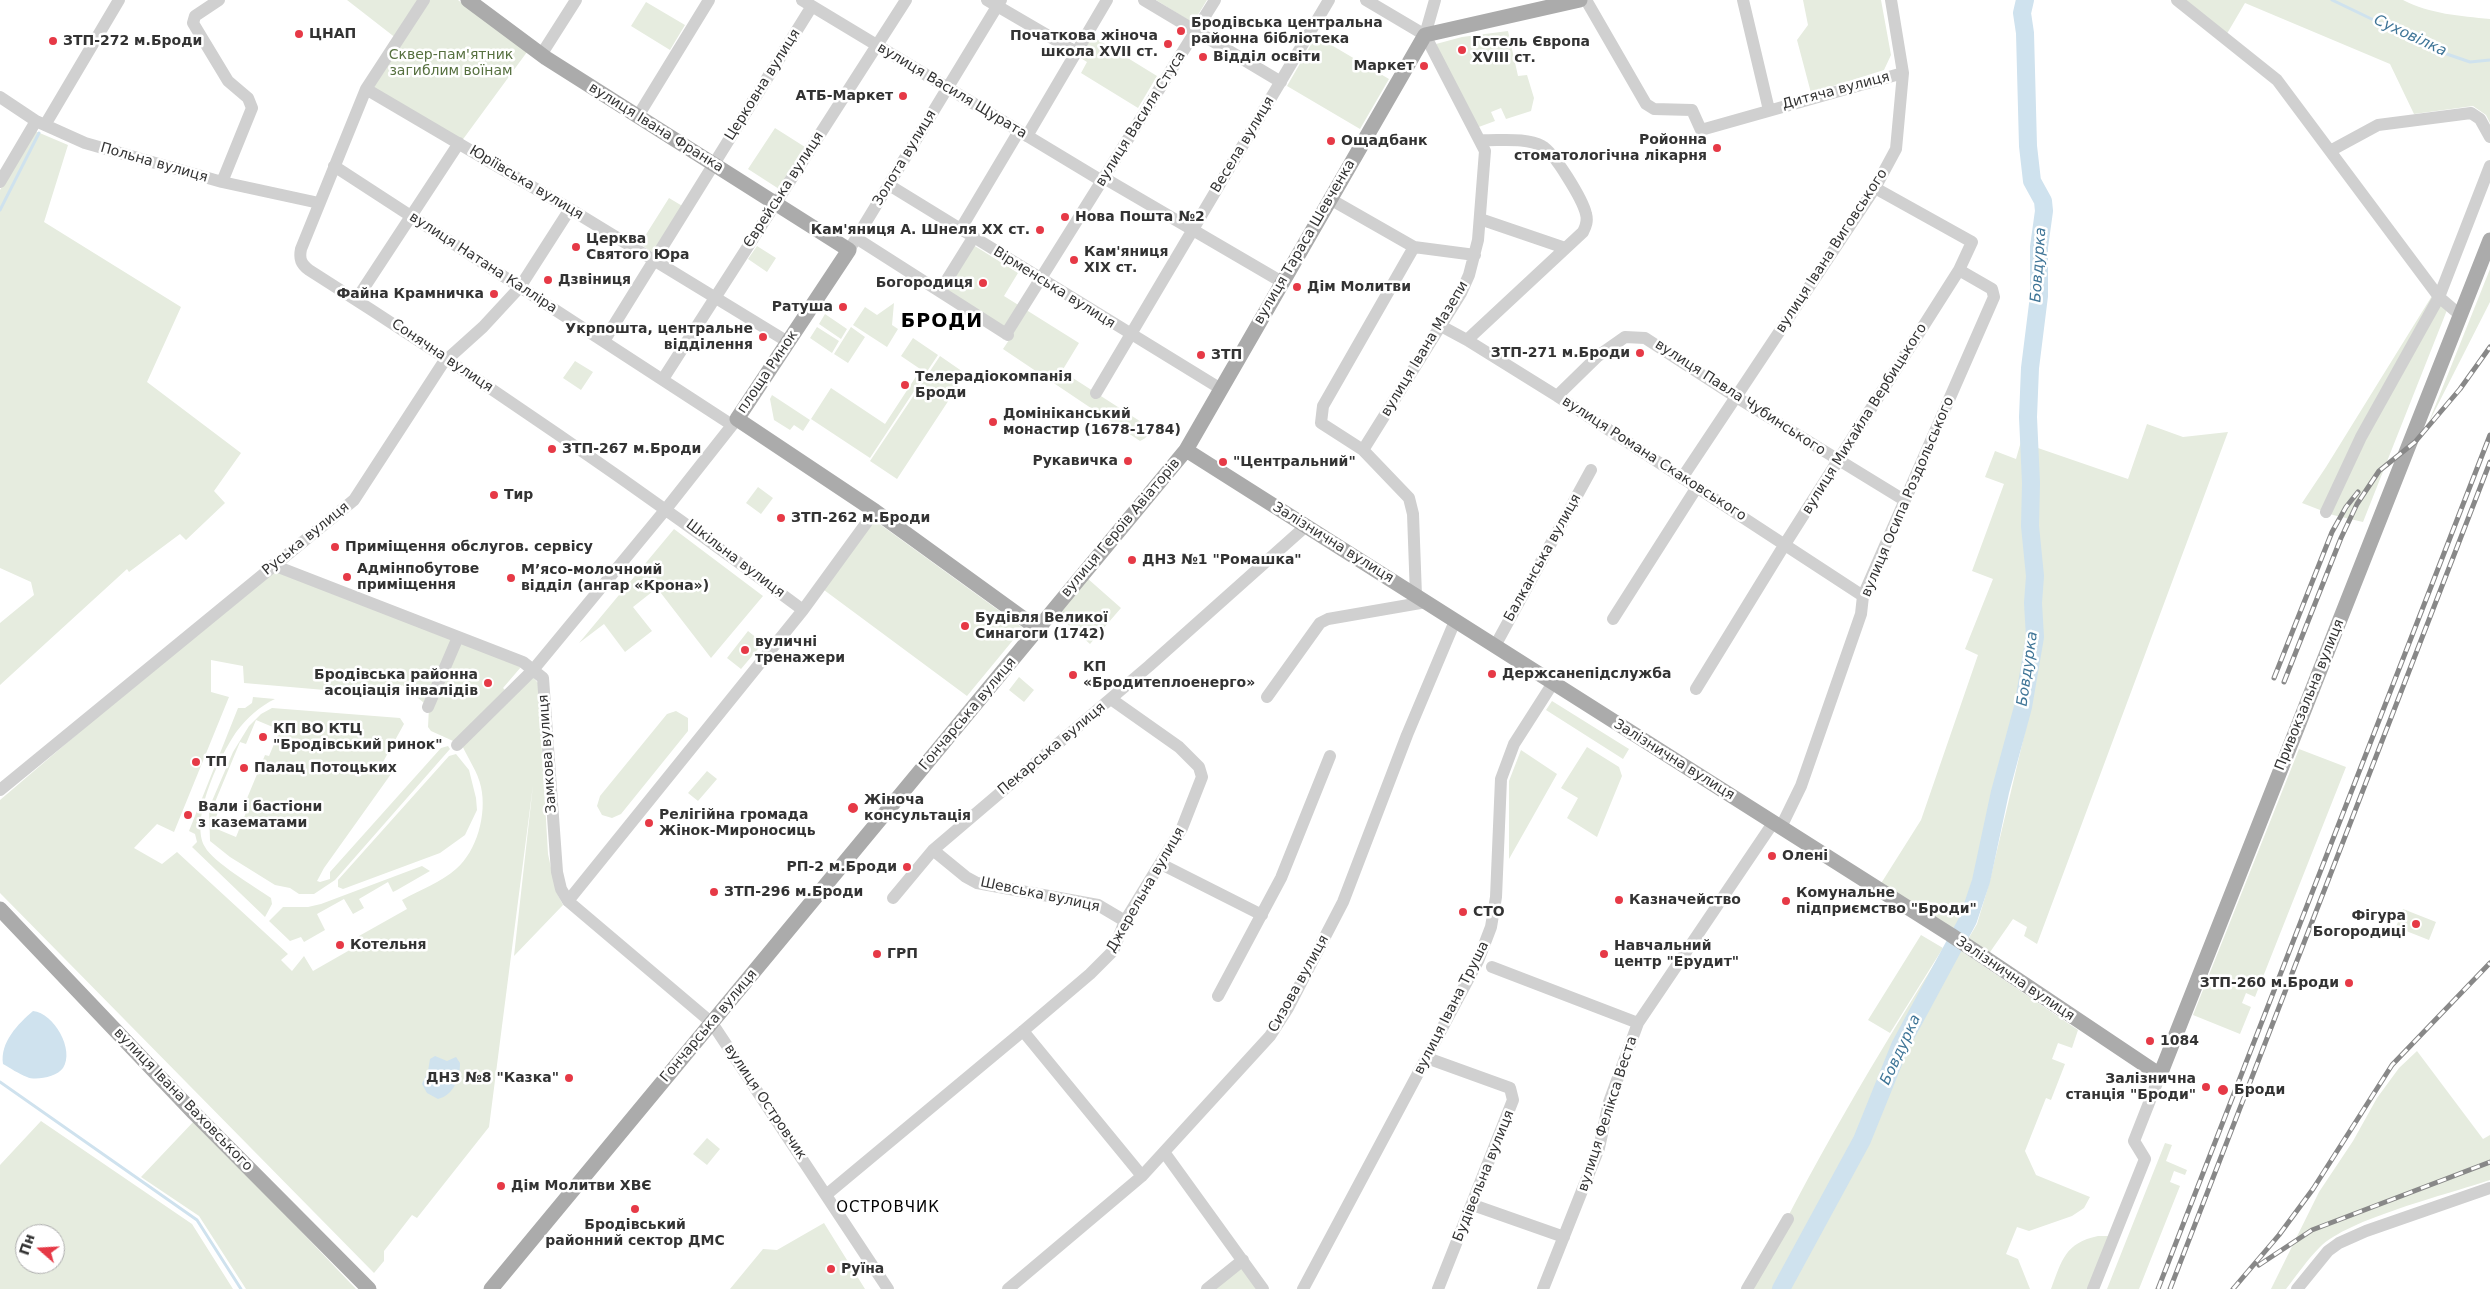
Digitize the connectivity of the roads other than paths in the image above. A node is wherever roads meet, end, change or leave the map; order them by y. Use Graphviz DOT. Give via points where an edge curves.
graph roads {
  1 [pos="119,0"];
  2 [pos="219,0"];
  3 [pos="424,0"];
  4 [pos="468,0"];
  5 [pos="576,0"];
  6 [pos="709,0"];
  7 [pos="906,0"];
  8 [pos="1107,0"];
  9 [pos="1144,0"];
  10 [pos="1215,0"];
  11 [pos="1329,0"];
  12 [pos="1366,0"];
  13 [pos="1435,0"];
  14 [pos="1580,0"];
  15 [pos="1586,0"];
  16 [pos="1743,0"];
  17 [pos="1891,0"];
  18 [pos="2177,0"];
  19 [pos="995,2"];
  20 [pos="807,3"];
  21 [pos="1196,32"];
  22 [pos="1425,35"];
  23 [pos="877,45"];
  24 [pos="1076,52"];
  25 [pos="541,55"];
  26 [pos="1903,73"];
  27 [pos="1281,82"];
  28 [pos="948,88"];
  29 [pos="366,89"];
  30 [pos="0,97"];
  31 [pos="1769,110"];
  32 [pos="638,116"];
  33 [pos="40,123"];
  34 [pos="1023,133"];
  35 [pos="2490,137"];
  36 [pos="1480,140"];
  37 [pos="459,144"];
  38 [pos="2330,152"];
  39 [pos="714,164"];
  40 [pos="334,166"];
  41 [pos="2490,166"];
  42 [pos="1103,180"];
  43 [pos="0,182"];
  44 [pos="222,182"];
  45 [pos="889,185"];
  46 [pos="1875,188"];
  47 [pos="1330,199"];
  48 [pos="319,203"];
  49 [pos="776,204"];
  50 [pos="570,209"];
  51 [pos="411,216"];
  52 [pos="1480,219"];
  53 [pos="960,230"];
  54 [pos="1193,231"];
  55 [pos="974,238"];
  56 [pos="2490,240"];
  57 [pos="852,244"];
  58 [pos="1414,247"];
  59 [pos="1565,248"];
  60 [pos="1475,255"];
  61 [pos="654,260"];
  62 [pos="1959,270"];
  63 [pos="1040,279"];
  64 [pos="1282,282"];
  65 [pos="520,287"];
  66 [pos="940,291"];
  67 [pos="715,297"];
  68 [pos="2440,297"];
  69 [pos="356,300"];
  70 [pos="2460,315"];
  71 [pos="1441,326"];
  72 [pos="1131,335"];
  73 [pos="1467,340"];
  74 [pos="604,341"];
  75 [pos="788,342"];
  76 [pos="448,359"];
  77 [pos="662,379"];
  78 [pos="1221,389"];
  79 [pos="1096,393"];
  80 [pos="1557,396"];
  81 [pos="1736,397"];
  82 [pos="734,422"];
  83 [pos="1186,450"];
  84 [pos="1364,450"];
  85 [pos="1838,461"];
  86 [pos="1591,470"];
  87 [pos="1682,478"];
  88 [pos="1697,487"];
  89 [pos="1904,500"];
  90 [pos="666,509"];
  91 [pos="875,511"];
  92 [pos="2326,512"];
  93 [pos="1306,526"];
  94 [pos="1785,544"];
  95 [pos="273,565"];
  96 [pos="1863,596"];
  97 [pos="1421,599"];
  98 [pos="803,610"];
  99 [pos="1613,618"];
  100 [pos="1456,621"];
  101 [pos="1038,629"];
  102 [pos="458,637"];
  103 [pos="1495,646"];
  104 [pos="533,670"];
  105 [pos="1554,683"];
  106 [pos="1696,689"];
  107 [pos="1267,697"];
  108 [pos="1111,698"];
  109 [pos="428,707"];
  110 [pos="456,745"];
  111 [pos="1330,756"];
  112 [pos="0,790"];
  113 [pos="1777,825"];
  114 [pos="933,850"];
  115 [pos="1161,864"];
  116 [pos="893,898"];
  117 [pos="568,901"];
  118 [pos="0,909"];
  119 [pos="1262,915"];
  120 [pos="1125,921"];
  121 [pos="1492,966"];
  122 [pos="1218,996"];
  123 [pos="712,1023"];
  124 [pos="1638,1023"];
  125 [pos="1023,1031"];
  126 [pos="1427,1058"];
  127 [pos="2160,1075"];
  128 [pos="1164,1152"];
  129 [pos="1142,1176"];
  130 [pos="2490,1188"];
  131 [pos="826,1195"];
  132 [pos="1473,1206"];
  133 [pos="1788,1219"];
  134 [pos="1564,1237"];
  135 [pos="1244,1260"];
  136 [pos="369,1289"];
  137 [pos="491,1289"];
  138 [pos="888,1289"];
  139 [pos="1008,1289"];
  140 [pos="1207,1289"];
  141 [pos="1263,1289"];
  142 [pos="1303,1289"];
  143 [pos="1438,1289"];
  144 [pos="1543,1289"];
  145 [pos="1747,1289"];
  146 [pos="2094,1289"];
  147 [pos="2297,1289"];
  1 -- 33 [label="street"];
  2 -- 44 [label="street" via="196,16 192,23 228,80 248,98 252,108"];
  3 -- 29 [label="street, Сонячна вулиця"];
  4 -- 25 [label="main road, вулиця Івана Франка"];
  5 -- 25 [label="street"];
  6 -- 32 [label="street"];
  7 -- 23 [label="street, Єврейська вулиця"];
  8 -- 24 [label="street"];
  9 -- 21 [label="street"];
  10 -- 21 [label="street, вулиця Василя Стуса"];
  11 -- 27 [label="street, Весела вулиця"];
  12 -- 22 [label="street"];
  13 -- 22 [label="street"];
  14 -- 22 [label="main road"];
  15 -- 31 [label="street, Дитяча вулиця" via="1646,104 1654,109 1692,110 1701,130"];
  16 -- 31 [label="street, Дитяча вулиця"];
  17 -- 26 [label="street, вулиця Івана Виговського"];
  18 -- 38 [label="street" via="2277,80"];
  19 -- 24 [label="street"];
  19 -- 28 [label="street, Золота вулиця"];
  20 -- 23 [label="street, вулиця Василя Щурата"];
  20 -- 39 [label="street, Церковна вулиця"];
  21 -- 27 [label="street"];
  21 -- 42 [label="street, вулиця Василя Стуса"];
  22 -- 36 [label="street, вулиця Івана Мазепи"];
  22 -- 47 [label="main road, вулиця Тараса Шевченка"];
  23 -- 28 [label="street, вулиця Василя Щурата"];
  23 -- 49 [label="street, Єврейська вулиця"];
  24 -- 34 [label="street"];
  25 -- 32 [label="main road, вулиця Івана Франка"];
  26 -- 31 [label="street, Дитяча вулиця"];
  26 -- 46 [label="street, вулиця Івана Виговського" via="1896,149"];
  27 -- 54 [label="street, Весела вулиця"];
  28 -- 34 [label="street, вулиця Василя Щурата"];
  28 -- 45 [label="street, Золота вулиця"];
  29 -- 37 [label="street, Юріївська вулиця"];
  29 -- 40 [label="street, Сонячна вулиця"];
  30 -- 33 [label="street, Польна вулиця"];
  32 -- 39 [label="main road, вулиця Івана Франка"];
  33 -- 43 [label="street"];
  33 -- 44 [label="street, Польна вулиця" via="85,143"];
  34 -- 42 [label="street, вулиця Василя Щурата"];
  34 -- 53 [label="street"];
  35 -- 38 [label="street" via="2480,119 2471,113 2378,125"];
  36 -- 52 [label="street, вулиця Івана Мазепи" via="1485,151"];
  36 -- 59 [label="street" via="1533,143 1549,151 1587,215 1583,232"];
  37 -- 50 [label="street, Юріївська вулиця"];
  37 -- 51 [label="street"];
  38 -- 68 [label="street"];
  39 -- 49 [label="main road, вулиця Івана Франка"];
  39 -- 61 [label="street, Церковна вулиця"];
  40 -- 48 [label="street, Сонячна вулиця"];
  40 -- 51 [label="street, вулиця Натана Калліра"];
  41 -- 68 [label="street"];
  42 -- 54 [label="street, вулиця Василя Щурата"];
  42 -- 63 [label="street, вулиця Василя Стуса"];
  44 -- 48 [label="street, Польна вулиця"];
  45 -- 53 [label="street, Вірменська вулиця"];
  45 -- 57 [label="street, Золота вулиця"];
  46 -- 62 [label="street, вулиця Михайла Вербицького" via="1972,242"];
  46 -- 81 [label="street, вулиця Івана Виговського"];
  47 -- 58 [label="street"];
  47 -- 64 [label="main road, вулиця Тараса Шевченка"];
  48 -- 69 [label="street, Сонячна вулиця" via="299,258 309,270"];
  49 -- 57 [label="main road, вулиця Івана Франка"];
  49 -- 67 [label="street, Єврейська вулиця"];
  50 -- 61 [label="street, Юріївська вулиця"];
  50 -- 65 [label="street, Руська вулиця"];
  51 -- 65 [label="street, вулиця Натана Калліра"];
  51 -- 69 [label="street"];
  52 -- 59 [label="street"];
  52 -- 60 [label="street, вулиця Івана Мазепи"];
  53 -- 55 [label="street, Вірменська вулиця"];
  54 -- 64 [label="street, вулиця Василя Щурата"];
  54 -- 72 [label="street, Весела вулиця"];
  55 -- 63 [label="street, Вірменська вулиця"];
  55 -- 66 [label="street"];
  56 -- 70 [label="main road, Привокзальна вулиця"];
  57 -- 66 [label="street"];
  57 -- 75 [label="main road, площа Ринок"];
  58 -- 60 [label="street"];
  58 -- 84 [label="street" via="1323,406 1321,423"];
  59 -- 73 [label="street"];
  60 -- 71 [label="street, вулиця Івана Мазепи" via="1461,293"];
  61 -- 67 [label="street, Юріївська вулиця"];
  61 -- 74 [label="street, Церковна вулиця"];
  62 -- 85 [label="street, вулиця Михайла Вербицького"];
  62 -- 89 [label="street, вулиця Осипа Роздольського" via="1992,289 1994,297"];
  63 -- 66 [label="street, вулиця Василя Стуса" via="1007,334"];
  63 -- 72 [label="street, Вірменська вулиця"];
  64 -- 78 [label="main road, вулиця Тараса Шевченка"];
  65 -- 74 [label="street, вулиця Натана Калліра"];
  65 -- 76 [label="street, Руська вулиця"];
  67 -- 75 [label="street, Юріївська вулиця"];
  67 -- 77 [label="street, Єврейська вулиця"];
  68 -- 70 [label="street"];
  68 -- 92 [label="street" via="2362,437"];
  69 -- 76 [label="street, Сонячна вулиця"];
  70 -- 127 [label="main road, Привокзальна вулиця"];
  71 -- 73 [label="street, вулиця Романа Скаковського"];
  71 -- 84 [label="street, вулиця Івана Мазепи"];
  72 -- 78 [label="street, Вірменська вулиця"];
  72 -- 79 [label="street, Весела вулиця"];
  73 -- 80 [label="street, вулиця Романа Скаковського"];
  74 -- 77 [label="street, вулиця Натана Калліра"];
  75 -- 82 [label="main road, площа Ринок"];
  76 -- 90 [label="street, Сонячна вулиця"];
  76 -- 95 [label="street, Руська вулиця" via="354,500"];
  77 -- 82 [label="street, вулиця Натана Калліра"];
  78 -- 83 [label="main road, вулиця Тараса Шевченка"];
  80 -- 81 [label="street, вулиця Павла Чубинського" via="1598,356 1625,337 1635,336 1646,338"];
  80 -- 87 [label="street, вулиця Романа Скаковського"];
  81 -- 85 [label="street, вулиця Павла Чубинського"];
  81 -- 87 [label="street, вулиця Івана Виговського"];
  82 -- 90 [label="street, площа Ринок"];
  82 -- 91 [label="main road, площа Ринок"];
  83 -- 93 [label="main road, Залізнична вулиця"];
  83 -- 101 [label="main road, вулиця Героїв Авіаторів"];
  84 -- 97 [label="street" via="1408,498 1413,514"];
  85 -- 89 [label="street, вулиця Павла Чубинського"];
  85 -- 94 [label="street, вулиця Михайла Вербицького"];
  86 -- 103 [label="street, Балканська вулиця"];
  87 -- 88 [label="street, вулиця Романа Скаковського"];
  88 -- 94 [label="street, вулиця Романа Скаковського"];
  88 -- 99 [label="street"];
  89 -- 96 [label="street, вулиця Осипа Роздольського"];
  90 -- 98 [label="street, Шкільна вулиця"];
  90 -- 104 [label="street"];
  91 -- 98 [label="street"];
  91 -- 101 [label="main road"];
  93 -- 97 [label="main road, Залізнична вулиця"];
  93 -- 108 [label="street, Пекарська вулиця"];
  94 -- 96 [label="street, вулиця Романа Скаковського"];
  94 -- 106 [label="street, вулиця Михайла Вербицького"];
  95 -- 102 [label="street"];
  95 -- 112 [label="street, Руська вулиця"];
  96 -- 113 [label="street, вулиця Осипа Роздольського" via="1861,614 1801,786"];
  97 -- 100 [label="main road, Залізнична вулиця"];
  97 -- 107 [label="street" via="1320,623"];
  98 -- 117 [label="street"];
  100 -- 103 [label="main road, Залізнична вулиця"];
  100 -- 128 [label="street, Сизова вулиця" via="1407,735 1343,902 1288,1008 1270,1036"];
  101 -- 123 [label="main road, Гончарська вулиця"];
  102 -- 104 [label="street" via="523,662"];
  102 -- 109 [label="street"];
  103 -- 105 [label="main road, Залізнична вулиця"];
  104 -- 110 [label="street"];
  104 -- 117 [label="street, Замкова вулиця" via="543,678 554,853 559,884"];
  105 -- 113 [label="main road, Залізнична вулиця"];
  105 -- 126 [label="street, вулиця Івана Труша" via="1514,744 1501,779 1500,851 1491,927 1478,961"];
  108 -- 114 [label="street, Пекарська вулиця"];
  108 -- 115 [label="street, Джерельна вулиця" via="1179,747 1199,767 1202,777 1199,789"];
  111 -- 119 [label="street" via="1281,878"];
  113 -- 124 [label="street, вулиця Фелікса Веста"];
  113 -- 127 [label="main road, Залізнична вулиця" via="1957,939"];
  114 -- 116 [label="street, Пекарська вулиця"];
  114 -- 120 [label="street, Шевська вулиця" via="977,882 1098,905"];
  115 -- 119 [label="street"];
  115 -- 120 [label="street, Джерельна вулиця"];
  117 -- 123 [label="street, вулиця Островчик"];
  118 -- 136 [label="main road, вулиця Івана Ваховського" via="194,1113"];
  119 -- 122 [label="street"];
  120 -- 125 [label="street, Джерельна вулиця" via="1113,951 1106,959"];
  121 -- 124 [label="street"];
  123 -- 131 [label="street, вулиця Островчик"];
  123 -- 137 [label="main road, Гончарська вулиця"];
  124 -- 134 [label="street, вулиця Фелікса Веста" via="1609,1102 1599,1148"];
  125 -- 129 [label="street"];
  125 -- 131 [label="street, Джерельна вулиця"];
  126 -- 132 [label="street, Будівельна вулиця" via="1510,1088 1511,1110"];
  126 -- 142 [label="street, вулиця Івана Труша"];
  127 -- 146 [label="street" via="2134,1142 2145,1159"];
  128 -- 129 [label="street, Сизова вулиця"];
  128 -- 135 [label="street"];
  129 -- 139 [label="street, Сизова вулиця"];
  130 -- 147 [label="street" via="2340,1243 2328,1252"];
  131 -- 138 [label="street, вулиця Островчик"];
  132 -- 134 [label="street"];
  132 -- 143 [label="street, Будівельна вулиця"];
  133 -- 145 [label="street"];
  134 -- 144 [label="street, вулиця Фелікса Веста"];
  135 -- 140 [label="street"];
  135 -- 141 [label="street"];
}
